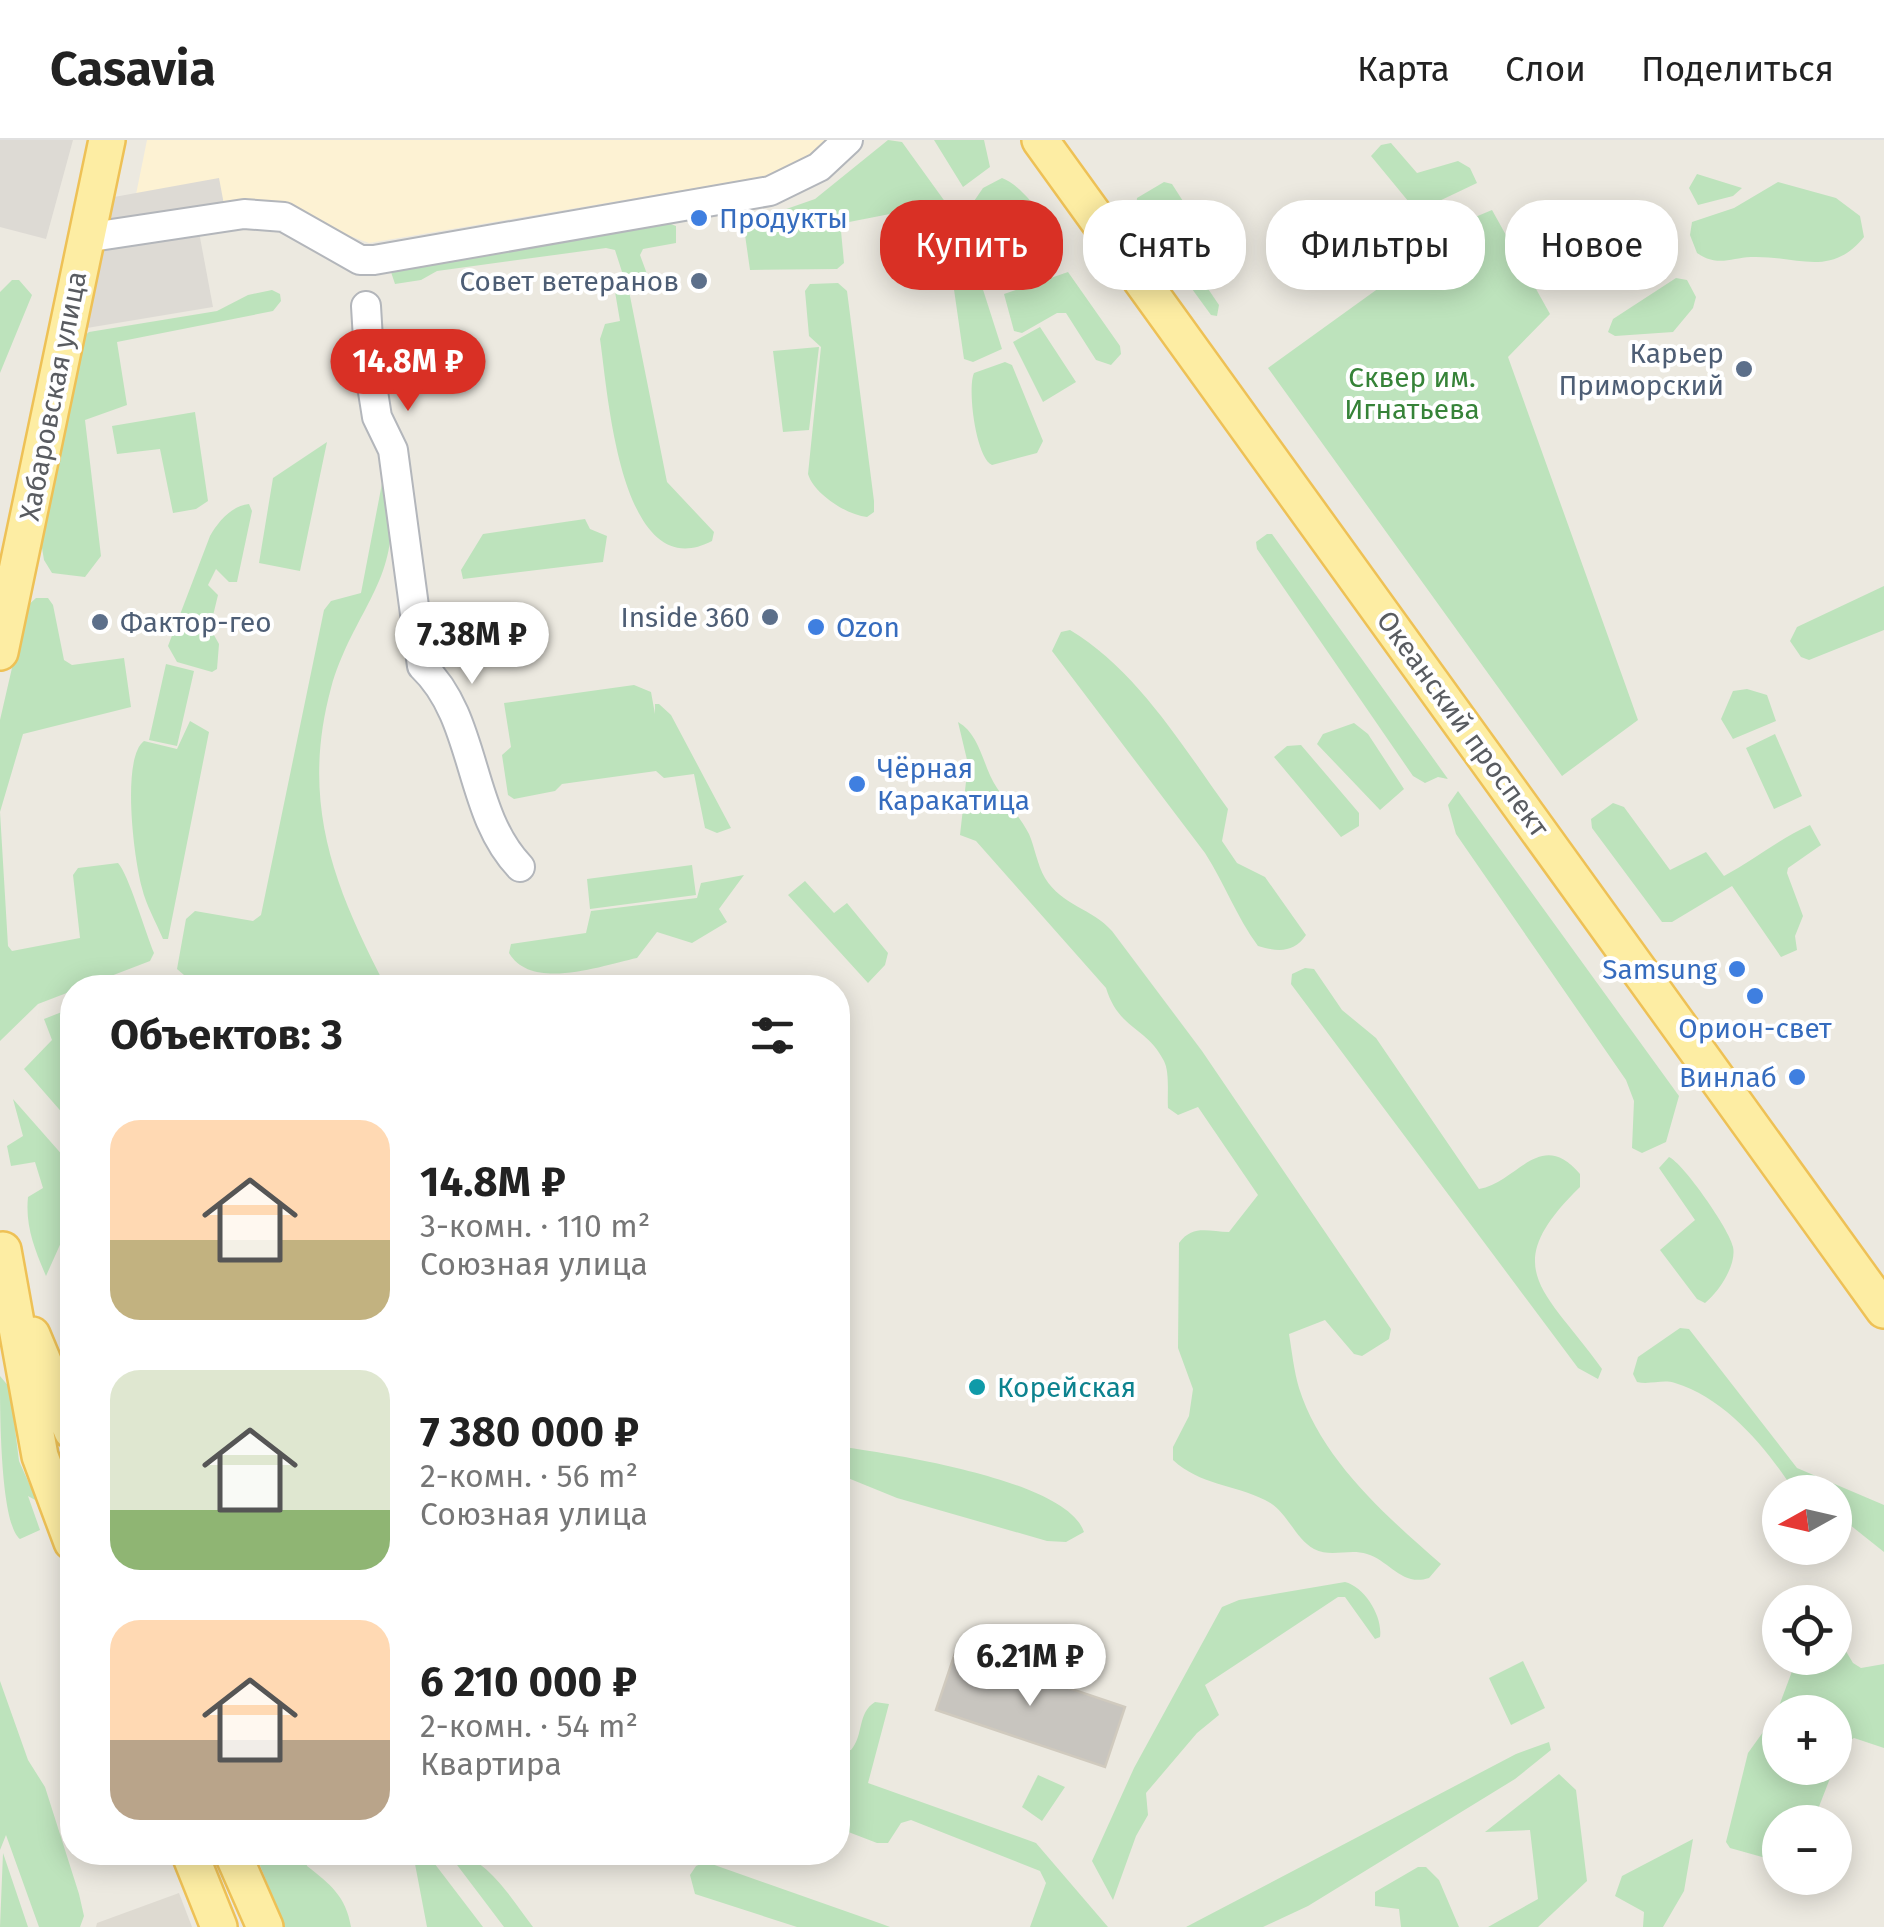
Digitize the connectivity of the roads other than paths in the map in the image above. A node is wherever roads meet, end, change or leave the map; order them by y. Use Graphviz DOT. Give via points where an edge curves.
graph roads {
  1 [pos="107,140"];
  2 [pos="848,140"];
  3 [pos="1040,140"];
  4 [pos="86,238"];
  5 [pos="366,306"];
  6 [pos="0,652"];
  7 [pos="520,867"];
  8 [pos="1,1247"];
  9 [pos="1884,1310"];
  10 [pos="60,1402"];
  11 [pos="60,1510"];
  12 [pos="194,1865"];
  13 [pos="238,1865"];
  14 [pos="218,1927"];
  15 [pos="264,1927"];
  1 -- 4 [label="main road, Хабаровская улица"];
  2 -- 4 [label="street" via="818,168 770,191 374,260 360,260 284,217 244,214"];
  3 -- 9 [label="main road, Океанский проспект"];
  4 -- 6 [label="main road, Хабаровская улица"];
  5 -- 7 [label="street" via="377,417 394,450 422,666 434,675 470,747 502,848"];
  8 -- 10 [label="main road"];
  8 -- 11 [label="main road" via="40,1456"];
  12 -- 14 [label="main road"];
  13 -- 15 [label="main road"];
}
